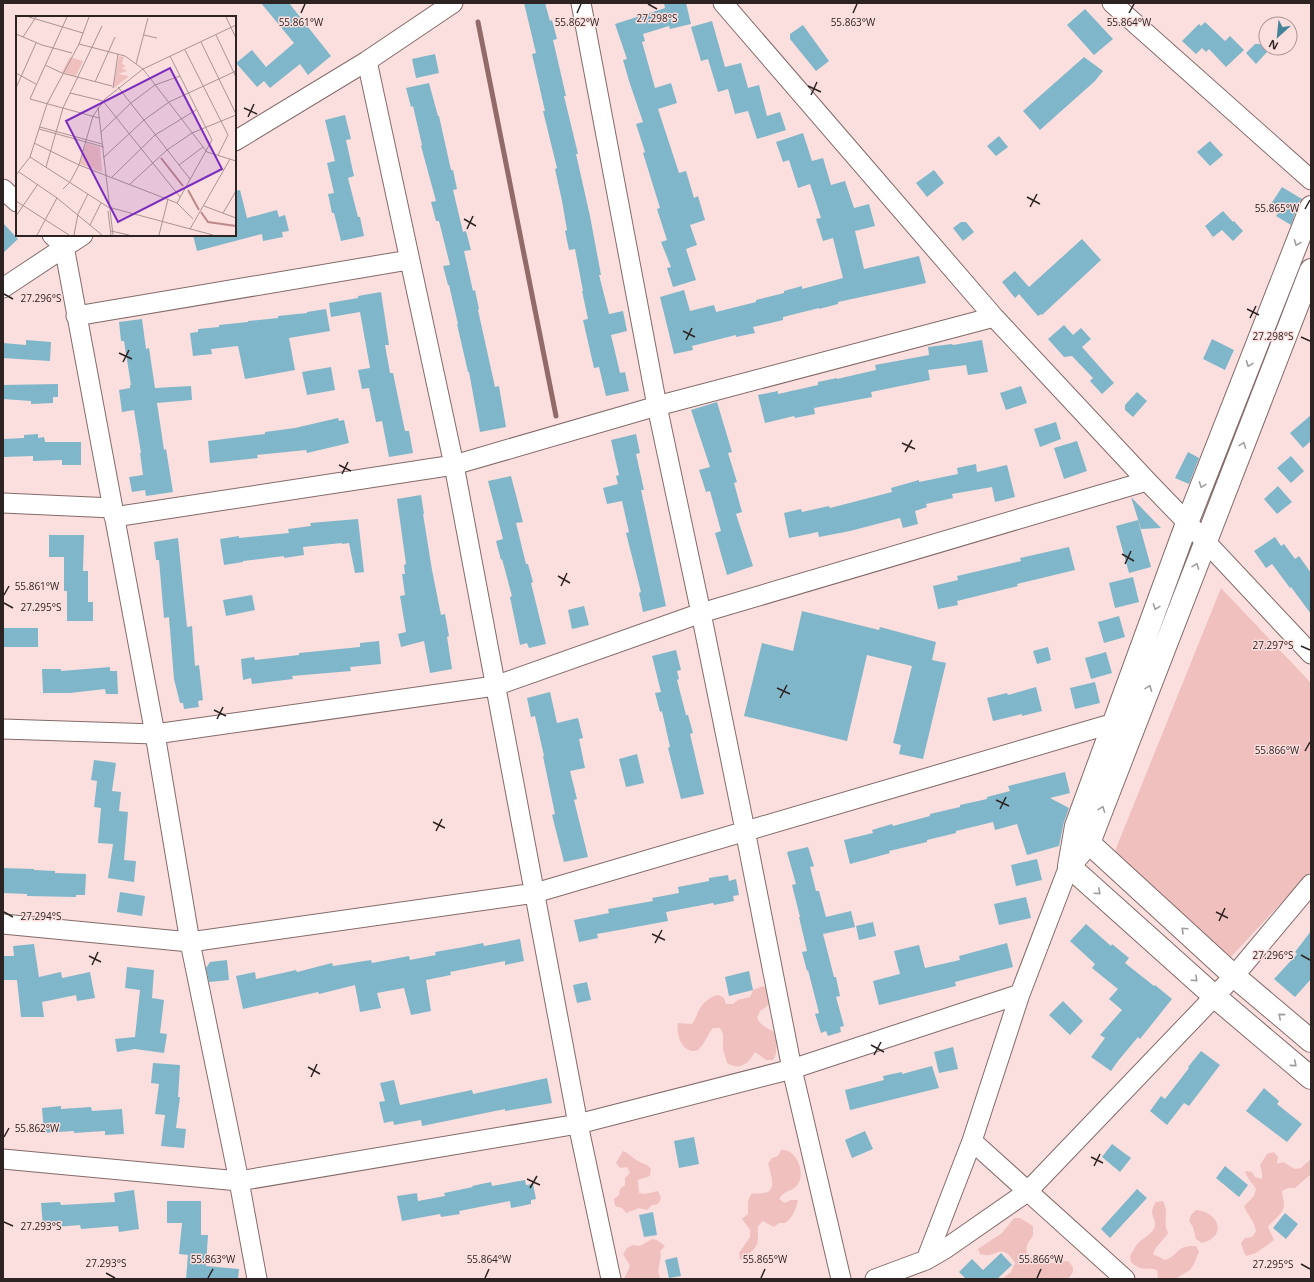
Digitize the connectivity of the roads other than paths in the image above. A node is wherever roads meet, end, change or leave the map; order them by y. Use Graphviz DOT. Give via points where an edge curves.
graph roads {
  1 [pos="453,3"];
  2 [pos="581,3"];
  3 [pos="723,3"];
  4 [pos="1112,3"];
  5 [pos="367,61"];
  6 [pos="236,140"];
  7 [pos="1311,180"];
  8 [pos="3,189"];
  9 [pos="16,201"];
  10 [pos="1311,207"];
  11 [pos="78,236"];
  12 [pos="58,241"];
  13 [pos="410,260"];
  14 [pos="1311,270"];
  15 [pos="3,288"];
  16 [pos="76,316"];
  17 [pos="994,317"];
  18 [pos="657,406"];
  19 [pos="454,465"];
  20 [pos="1147,481"];
  21 [pos="3,503"];
  22 [pos="113,513"];
  23 [pos="1187,524"];
  24 [pos="1205,541"];
  25 [pos="701,613"];
  26 [pos="1311,654"];
  27 [pos="495,686"];
  28 [pos="1137,719"];
  29 [pos="1114,723"];
  30 [pos="3,729"];
  31 [pos="155,734"];
  32 [pos="745,830"];
  33 [pos="1083,835"];
  34 [pos="1069,866"];
  35 [pos="1311,884"];
  36 [pos="535,893"];
  37 [pos="3,924"];
  38 [pos="190,942"];
  39 [pos="1234,976"];
  40 [pos="1020,994"];
  41 [pos="1214,996"];
  42 [pos="1311,1041"];
  43 [pos="792,1069"];
  44 [pos="1311,1078"];
  45 [pos="578,1124"];
  46 [pos="972,1141"];
  47 [pos="3,1159"];
  48 [pos="239,1181"];
  49 [pos="1028,1192"];
  50 [pos="926,1260"];
  51 [pos="257,1279"];
  52 [pos="610,1279"];
  53 [pos="841,1279"];
  54 [pos="875,1279"];
  55 [pos="1125,1279"];
  1 -- 5 [label="street"];
  2 -- 18 [label="street"];
  3 -- 17 [label="street"];
  4 -- 7 [label="street"];
  5 -- 6 [label="street"];
  5 -- 13 [label="street"];
  8 -- 9 [label="street"];
  10 -- 23 [label="street, one-way"];
  11 -- 12 [label="street"];
  12 -- 15 [label="street"];
  12 -- 16 [label="street"];
  13 -- 16 [label="street"];
  13 -- 19 [label="street"];
  24 -- 14 [label="street, one-way"];
  16 -- 22 [label="street"];
  17 -- 18 [label="street"];
  17 -- 20 [label="street"];
  18 -- 19 [label="street"];
  18 -- 25 [label="street"];
  19 -- 22 [label="street"];
  19 -- 27 [label="street"];
  20 -- 23 [label="street"];
  20 -- 25 [label="street"];
  21 -- 22 [label="street"];
  22 -- 31 [label="street"];
  23 -- 24 [label="street"];
  23 -- 29 [label="street, one-way"];
  24 -- 26 [label="street"];
  28 -- 24 [label="street, one-way"];
  25 -- 27 [label="street"];
  25 -- 32 [label="street"];
  27 -- 31 [label="street"];
  27 -- 36 [label="street"];
  28 -- 29 [label="street"];
  33 -- 28 [label="street, one-way"];
  29 -- 32 [label="street"];
  29 -- 33 [label="street"];
  30 -- 31 [label="street"];
  31 -- 38 [label="street"];
  32 -- 36 [label="street"];
  32 -- 43 [label="street"];
  33 -- 34 [label="street"];
  39 -- 33 [label="street, one-way"];
  34 -- 40 [label="street"];
  34 -- 41 [label="street, one-way"];
  35 -- 39 [label="street"];
  36 -- 38 [label="street"];
  36 -- 45 [label="street"];
  37 -- 38 [label="street"];
  38 -- 48 [label="street"];
  39 -- 41 [label="street"];
  42 -- 39 [label="street, one-way"];
  40 -- 43 [label="street"];
  40 -- 46 [label="street"];
  41 -- 44 [label="street, one-way"];
  41 -- 49 [label="street"];
  43 -- 45 [label="street"];
  43 -- 53 [label="street"];
  45 -- 48 [label="street"];
  45 -- 52 [label="street"];
  46 -- 49 [label="street"];
  46 -- 50 [label="street"];
  47 -- 48 [label="street"];
  48 -- 51 [label="street"];
  49 -- 50 [label="street"];
  49 -- 55 [label="street"];
  50 -- 54 [label="street"];
}
